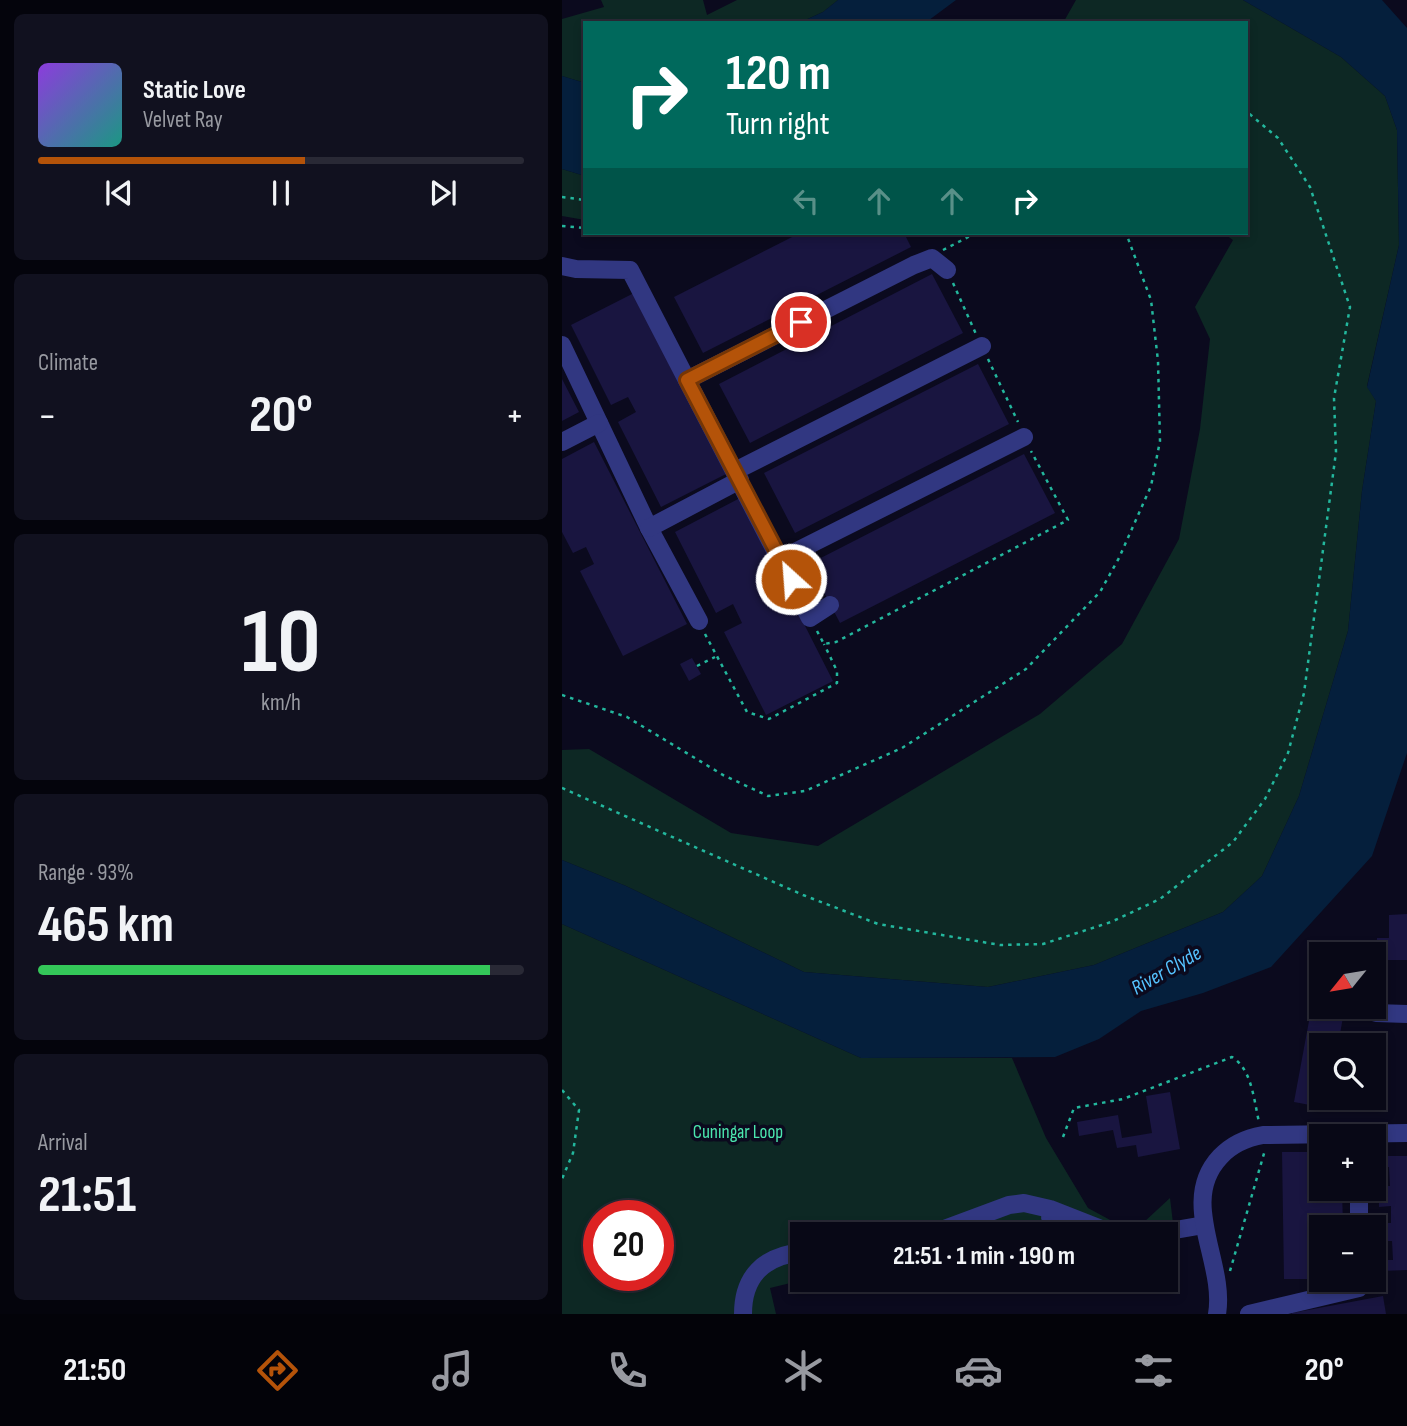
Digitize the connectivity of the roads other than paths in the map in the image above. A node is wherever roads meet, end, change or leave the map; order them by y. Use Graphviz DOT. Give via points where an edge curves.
graph roads {
  1 [pos="562,266"];
  2 [pos="947,270"];
  3 [pos="562,345"];
  4 [pos="981,345"];
  5 [pos="687,380"];
  6 [pos="599,423"];
  7 [pos="1024,437"];
  8 [pos="562,442"];
  9 [pos="738,476"];
  10 [pos="649,528"];
  11 [pos="781,559"];
  12 [pos="830,605"];
  13 [pos="699,621"];
  14 [pos="1386,1013"];
  15 [pos="1407,1014"];
  16 [pos="1407,1133"];
  17 [pos="1386,1134"];
  18 [pos="1309,1135"];
  19 [pos="1029,1204"];
  20 [pos="963,1222"];
  21 [pos="1057,1222"];
  22 [pos="1083,1222"];
  23 [pos="1204,1225"];
  24 [pos="1178,1230"];
  25 [pos="790,1255"];
  26 [pos="1330,1292"];
  27 [pos="743,1314"];
  28 [pos="1217,1314"];
  29 [pos="1249,1314"];
  1 -- 5 [label="street" via="630,270"];
  2 -- 5 [label="street" via="932,258"];
  3 -- 6 [label="street"];
  4 -- 9 [label="street"];
  5 -- 9 [label="street"];
  6 -- 8 [label="street"];
  6 -- 10 [label="street"];
  7 -- 11 [label="street"];
  9 -- 10 [label="street"];
  9 -- 11 [label="street"];
  10 -- 13 [label="street"];
  11 -- 12 [label="street" via="810,618"];
  14 -- 15 [label="street"];
  16 -- 17 [label="street"];
  18 -- 23 [label="street" via="1266,1135 1233,1146 1215,1163 1204,1189"];
  19 -- 20 [label="street" via="1009,1205"];
  19 -- 21 [label="street"];
  19 -- 22 [label="street"];
  23 -- 24 [label="street"];
  23 -- 28 [label="street" via="1218,1276"];
  25 -- 27 [label="street" via="756,1270 745,1290"];
  26 -- 29 [label="street"];
}
